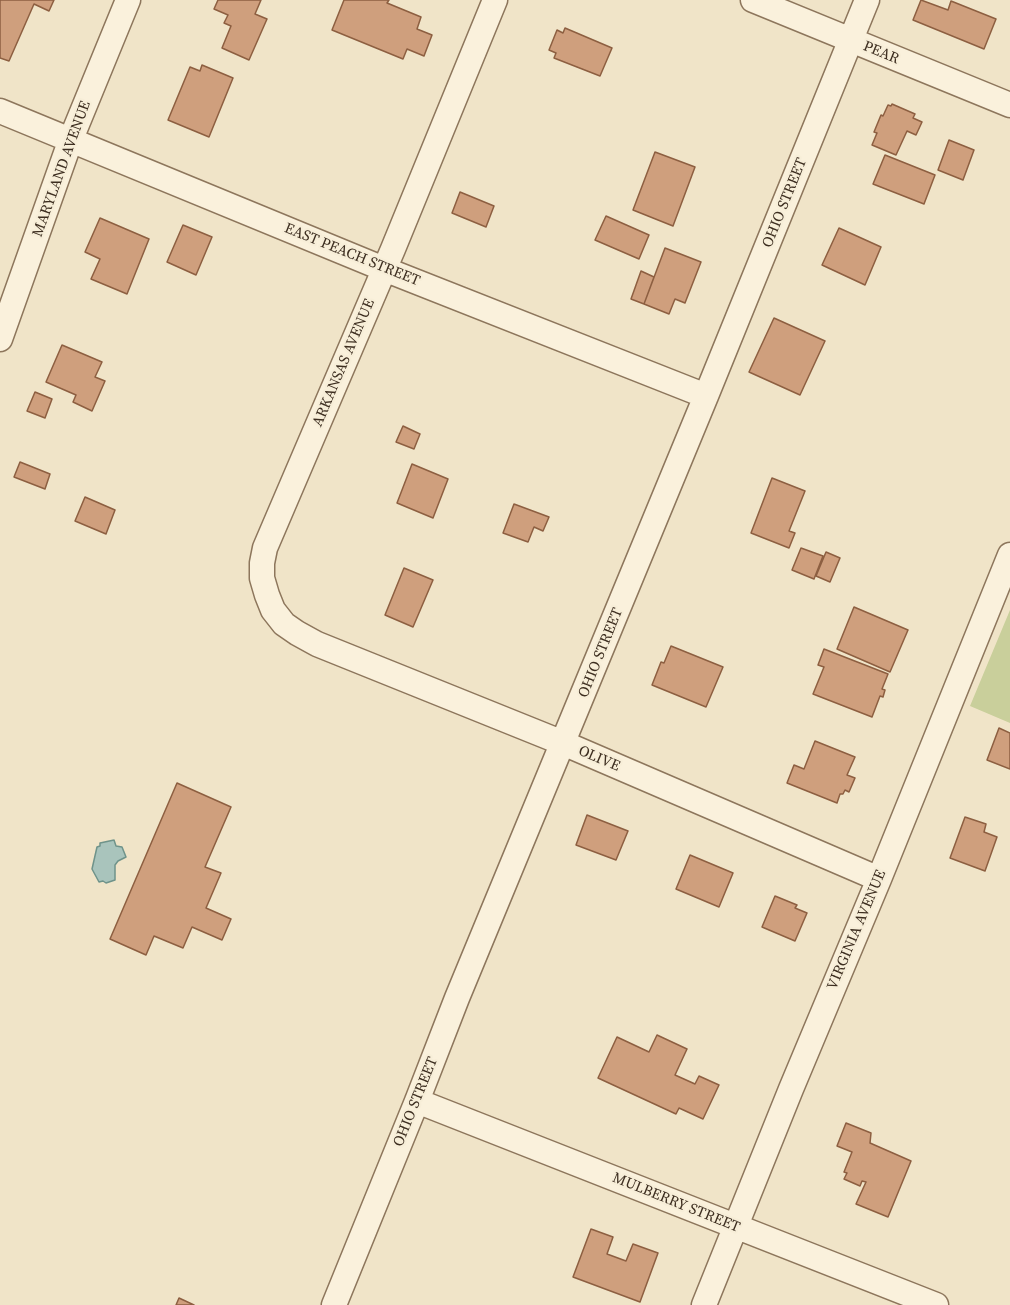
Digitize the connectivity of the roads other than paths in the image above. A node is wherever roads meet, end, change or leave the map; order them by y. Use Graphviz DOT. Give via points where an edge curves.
graph roads {
  1 [pos="128,0"];
  2 [pos="495,0"];
  3 [pos="753,0"];
  4 [pos="867,0"];
  5 [pos="850,41"];
  6 [pos="1010,105"];
  7 [pos="0,111"];
  8 [pos="71,139"];
  9 [pos="384,269"];
  10 [pos="0,339"];
  11 [pos="706,396"];
  12 [pos="1010,555"];
  13 [pos="317,644"];
  14 [pos="563,743"];
  15 [pos="879,879"];
  16 [pos="417,1101"];
  17 [pos="735,1227"];
  18 [pos="334,1305"];
  19 [pos="704,1305"];
  20 [pos="936,1305"];
  1 -- 8 [label="street, MARYLAND AVENUE"];
  2 -- 9 [label="street, ARKANSAS AVENUE"];
  3 -- 5 [label="street, PEAR"];
  4 -- 5 [label="street, OHIO STREET"];
  5 -- 6 [label="street, PEAR"];
  5 -- 11 [label="street, OHIO STREET"];
  7 -- 8 [label="street, EAST PEACH STREET"];
  8 -- 9 [label="street, EAST PEACH STREET"];
  8 -- 10 [label="street, MARYLAND AVENUE"];
  9 -- 11 [label="street, EAST PEACH STREET"];
  9 -- 13 [label="street, ARKANSAS AVENUE" via="262,562 262,578 273,610 284,624"];
  11 -- 14 [label="street, OHIO STREET"];
  12 -- 15 [label="street, VIRGINIA AVENUE"];
  13 -- 14 [label="street, OLIVE"];
  14 -- 15 [label="street, OLIVE"];
  14 -- 16 [label="street, OHIO STREET"];
  15 -- 17 [label="street, VIRGINIA AVENUE"];
  16 -- 17 [label="street, MULBERRY STREET"];
  16 -- 18 [label="street, OHIO STREET"];
  17 -- 19 [label="street, VIRGINIA AVENUE"];
  17 -- 20 [label="street, MULBERRY STREET"];
}
